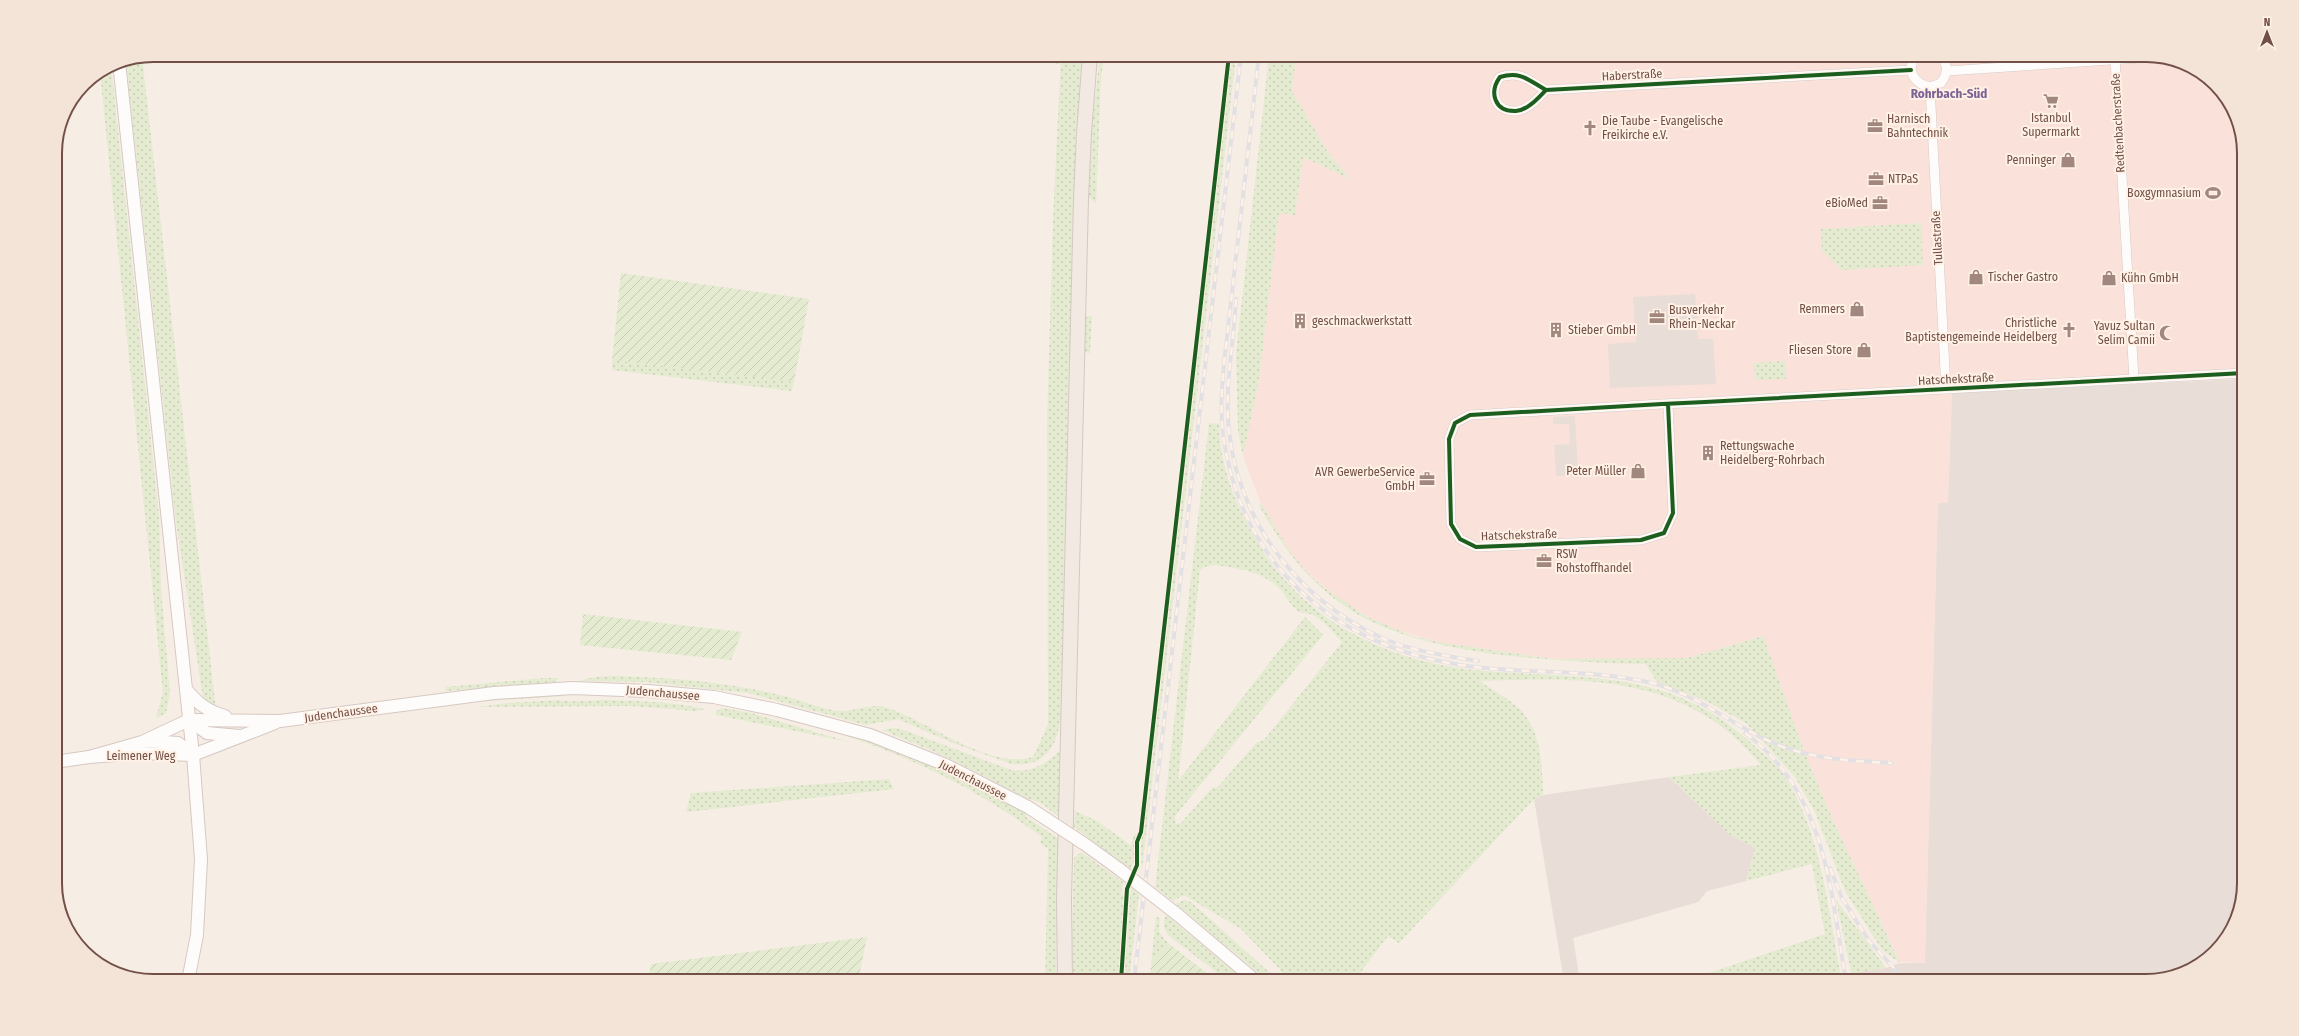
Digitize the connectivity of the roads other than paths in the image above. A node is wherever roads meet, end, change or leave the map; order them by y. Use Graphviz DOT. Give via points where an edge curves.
graph roads {
  1 [pos="1090,62"];
  2 [pos="1913,62"];
  3 [pos="1944,62"];
  4 [pos="2073,62"];
  5 [pos="2115,62"];
  6 [pos="120,68"];
  7 [pos="1911,70"];
  8 [pos="1946,71"];
  9 [pos="1930,88"];
  10 [pos="1546,90"];
  11 [pos="2237,373"];
  12 [pos="2134,379"];
  13 [pos="1946,389"];
  14 [pos="1668,404"];
  15 [pos="186,689"];
  16 [pos="189,720"];
  17 [pos="241,720"];
  18 [pos="280,721"];
  19 [pos="242,736"];
  20 [pos="142,742"];
  21 [pos="193,755"];
  22 [pos="89,757"];
  23 [pos="62,761"];
  24 [pos="189,974"];
  25 [pos="1065,974"];
  26 [pos="1248,974"];
  1 -- 25 [label="main road" via="1082,192 1064,899"];
  2 -- 7 [label="street"];
  3 -- 8 [label="street"];
  4 -- 8 [label="street"];
  5 -- 12 [label="street, Redtenbacherstraße"];
  6 -- 15 [label="main road"];
  7 -- 9 [label="street" via="1917,84"];
  7 -- 10 [label="street, Haberstraße"];
  8 -- 9 [label="street" via="1941,83"];
  9 -- 13 [label="street, Tullastraße"];
  10 -- 10 [label="street" via="1520,74 1510,74 1500,76 1494,85 1493,94 1503,108 1515,111 1530,105"];
  11 -- 12 [label="street, Hatschekstraße"];
  12 -- 13 [label="street, Hatschekstraße"];
  13 -- 14 [label="street, Hatschekstraße"];
  14 -- 14 [label="street, Hatschekstraße" via="1470,415 1455,423 1449,439 1451,524 1460,539 1476,547 1641,540 1664,532 1673,513"];
  15 -- 16 [label="main road"];
  15 -- 17 [label="main road" via="198,704 212,712"];
  16 -- 17 [label="main road, Judenchaussee"];
  16 -- 19 [label="main road" via="207,733"];
  16 -- 20 [label="main road, Leimener Weg"];
  16 -- 21 [label="main road"];
  17 -- 18 [label="main road, Judenchaussee"];
  18 -- 19 [label="main road, Judenchaussee"];
  18 -- 26 [label="main road, Judenchaussee, bridge" via="445,698 573,688 714,697 815,718 870,735 946,765 1028,807 1119,869"];
  19 -- 21 [label="main road, Judenchaussee"];
  20 -- 21 [label="main road" via="178,743"];
  20 -- 22 [label="main road, Leimener Weg"];
  21 -- 22 [label="main road, Leimener Weg" via="141,753"];
  21 -- 24 [label="main road" via="201,859 197,934"];
  22 -- 23 [label="main road, Leimener Weg"];
}
